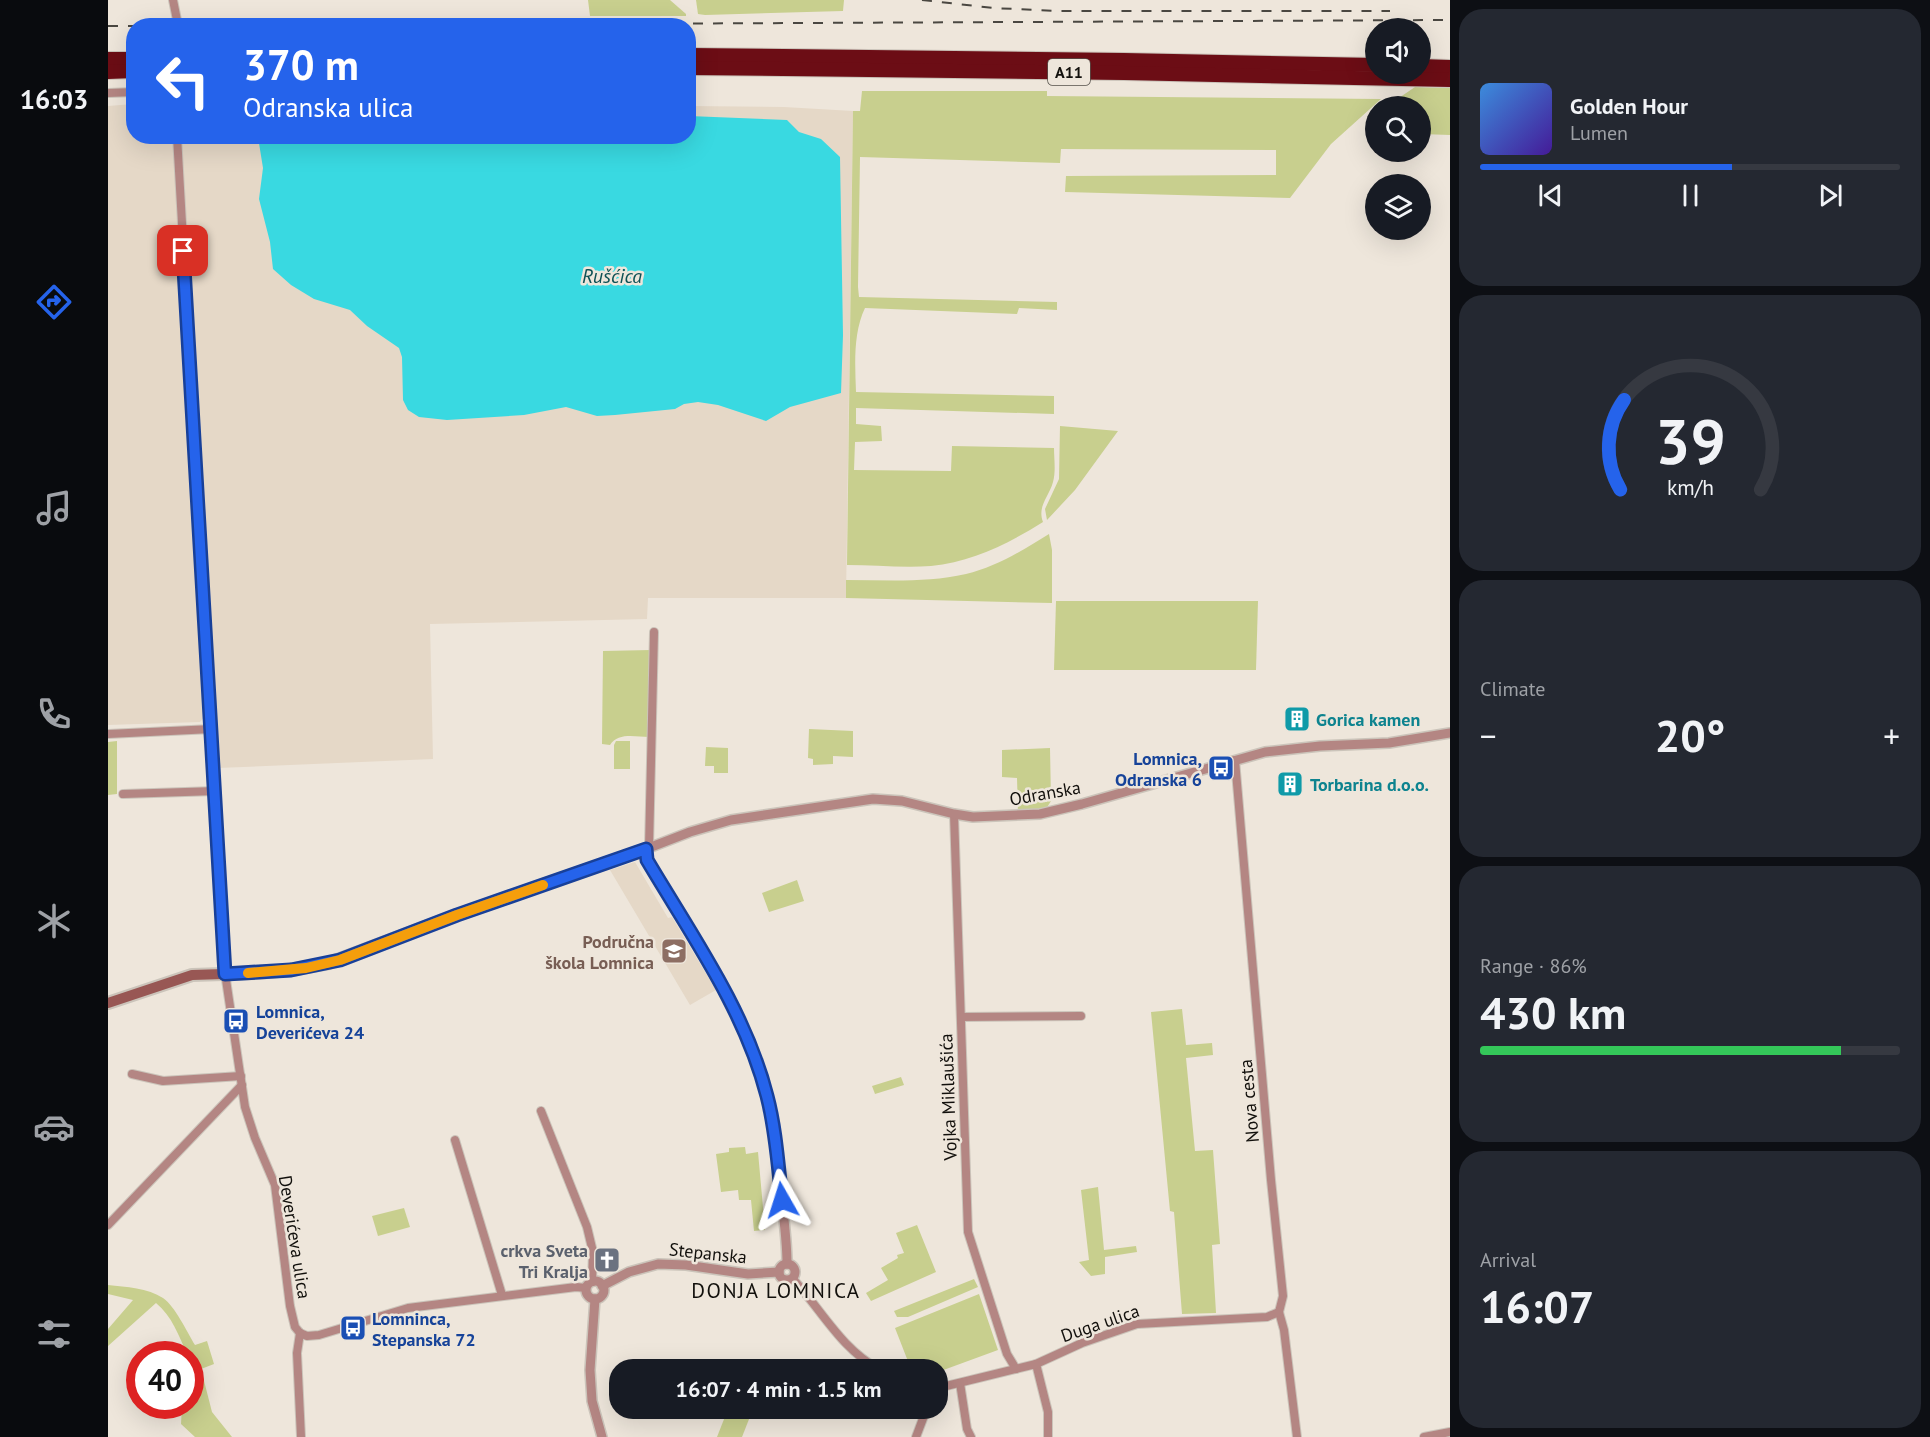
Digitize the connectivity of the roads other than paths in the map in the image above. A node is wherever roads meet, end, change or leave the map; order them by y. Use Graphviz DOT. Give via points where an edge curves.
graph roads {
  1 [pos="173,0"];
  2 [pos="177,18"];
  3 [pos="696,56"];
  4 [pos="108,59"];
  5 [pos="126,59"];
  6 [pos="1365,65"];
  7 [pos="1431,66"];
  8 [pos="1450,67"];
  9 [pos="696,68"];
  10 [pos="126,71"];
  11 [pos="108,72"];
  12 [pos="1450,80"];
  13 [pos="126,92"];
  14 [pos="108,93"];
  15 [pos="177,144"];
  16 [pos="654,632"];
  17 [pos="212,729"];
  18 [pos="1450,733"];
  19 [pos="108,734"];
  20 [pos="1235,760"];
  21 [pos="216,790"];
  22 [pos="123,795"];
  23 [pos="954,814"];
  24 [pos="648,849"];
  25 [pos="225,974"];
  26 [pos="108,1003"];
  27 [pos="1081,1016"];
  28 [pos="960,1017"];
  29 [pos="132,1074"];
  30 [pos="241,1076"];
  31 [pos="242,1085"];
  32 [pos="541,1111"];
  33 [pos="455,1140"];
  34 [pos="108,1225"];
  35 [pos="787,1264"];
  36 [pos="779,1272"];
  37 [pos="792,1278"];
  38 [pos="590,1285"];
  39 [pos="602,1286"];
  40 [pos="502,1295"];
  41 [pos="595,1299"];
  42 [pos="1279,1312"];
  43 [pos="300,1333"];
  44 [pos="1007,1354"];
  45 [pos="863,1359"];
  46 [pos="1036,1364"];
  47 [pos="1016,1369"];
  48 [pos="999,1374"];
  49 [pos="960,1383"];
  50 [pos="948,1386"];
  51 [pos="923,1419"];
  52 [pos="1450,1432"];
  53 [pos="301,1437"];
  54 [pos="602,1437"];
  55 [pos="916,1437"];
  56 [pos="971,1437"];
  57 [pos="1048,1437"];
  58 [pos="1297,1437"];
  59 [pos="1424,1437"];
  1 -- 2 [label="street"];
  3 -- 6 [label="highway, A11"];
  4 -- 5 [label="highway"];
  7 -- 8 [label="highway"];
  9 -- 12 [label="highway, A11"];
  10 -- 11 [label="highway"];
  13 -- 14 [label="street"];
  15 -- 17 [label="street, Deverićeva ulica"];
  16 -- 24 [label="street"];
  17 -- 19 [label="street"];
  17 -- 21 [label="street, Deverićeva ulica"];
  18 -- 20 [label="street, Odranska" via="1389,743 1280,750"];
  20 -- 23 [label="street, Odranska" via="1051,812 989,817"];
  20 -- 42 [label="street, Nova cesta" via="1283,1296"];
  21 -- 22 [label="street"];
  21 -- 25 [label="street, Deverićeva ulica"];
  23 -- 24 [label="street, Odranska" via="902,801 860,801 731,820"];
  23 -- 28 [label="street, Vojka Miklaušića"];
  24 -- 25 [label="main road" via="340,960 291,970"];
  24 -- 35 [label="street" via="647,860 736,1012 759,1068 774,1126"];
  25 -- 26 [label="main road" via="185,976"];
  25 -- 30 [label="street, Deverićeva ulica"];
  27 -- 28 [label="street"];
  28 -- 44 [label="street, Vojka Miklaušića" via="968,1232"];
  29 -- 30 [label="street" via="163,1081"];
  30 -- 31 [label="street, Deverićeva ulica"];
  31 -- 34 [label="street"];
  31 -- 43 [label="street, Deverićeva ulica" via="249,1122 275,1185 290,1306"];
  32 -- 38 [label="street" via="587,1227 593,1252"];
  33 -- 40 [label="street"];
  35 -- 36 [label="street"];
  35 -- 37 [label="street" via="795,1270"];
  36 -- 37 [label="street" via="784,1279"];
  36 -- 39 [label="street, Stepanska" via="738,1274 658,1264 629,1272"];
  37 -- 45 [label="street" via="845,1344"];
  38 -- 39 [label="street" via="598,1282"];
  38 -- 40 [label="street"];
  38 -- 41 [label="street" via="589,1297"];
  39 -- 41 [label="street" via="603,1294"];
  40 -- 43 [label="street" via="408,1308 319,1335"];
  41 -- 54 [label="street" via="590,1370 592,1401"];
  42 -- 46 [label="street, Duga ulica" via="1267,1317 1137,1324 1090,1339"];
  42 -- 58 [label="street, Nova cesta"];
  43 -- 53 [label="street, Deverićeva ulica" via="297,1353"];
  44 -- 47 [label="street, Vojka Miklaušića"];
  44 -- 48 [label="street"];
  46 -- 47 [label="street, Duga ulica"];
  46 -- 57 [label="street" via="1048,1412"];
  47 -- 48 [label="street, Duga ulica"];
  48 -- 49 [label="street, Duga ulica"];
  49 -- 50 [label="street, Duga ulica"];
  49 -- 56 [label="street"];
  51 -- 55 [label="street"];
  52 -- 59 [label="street"];
}
